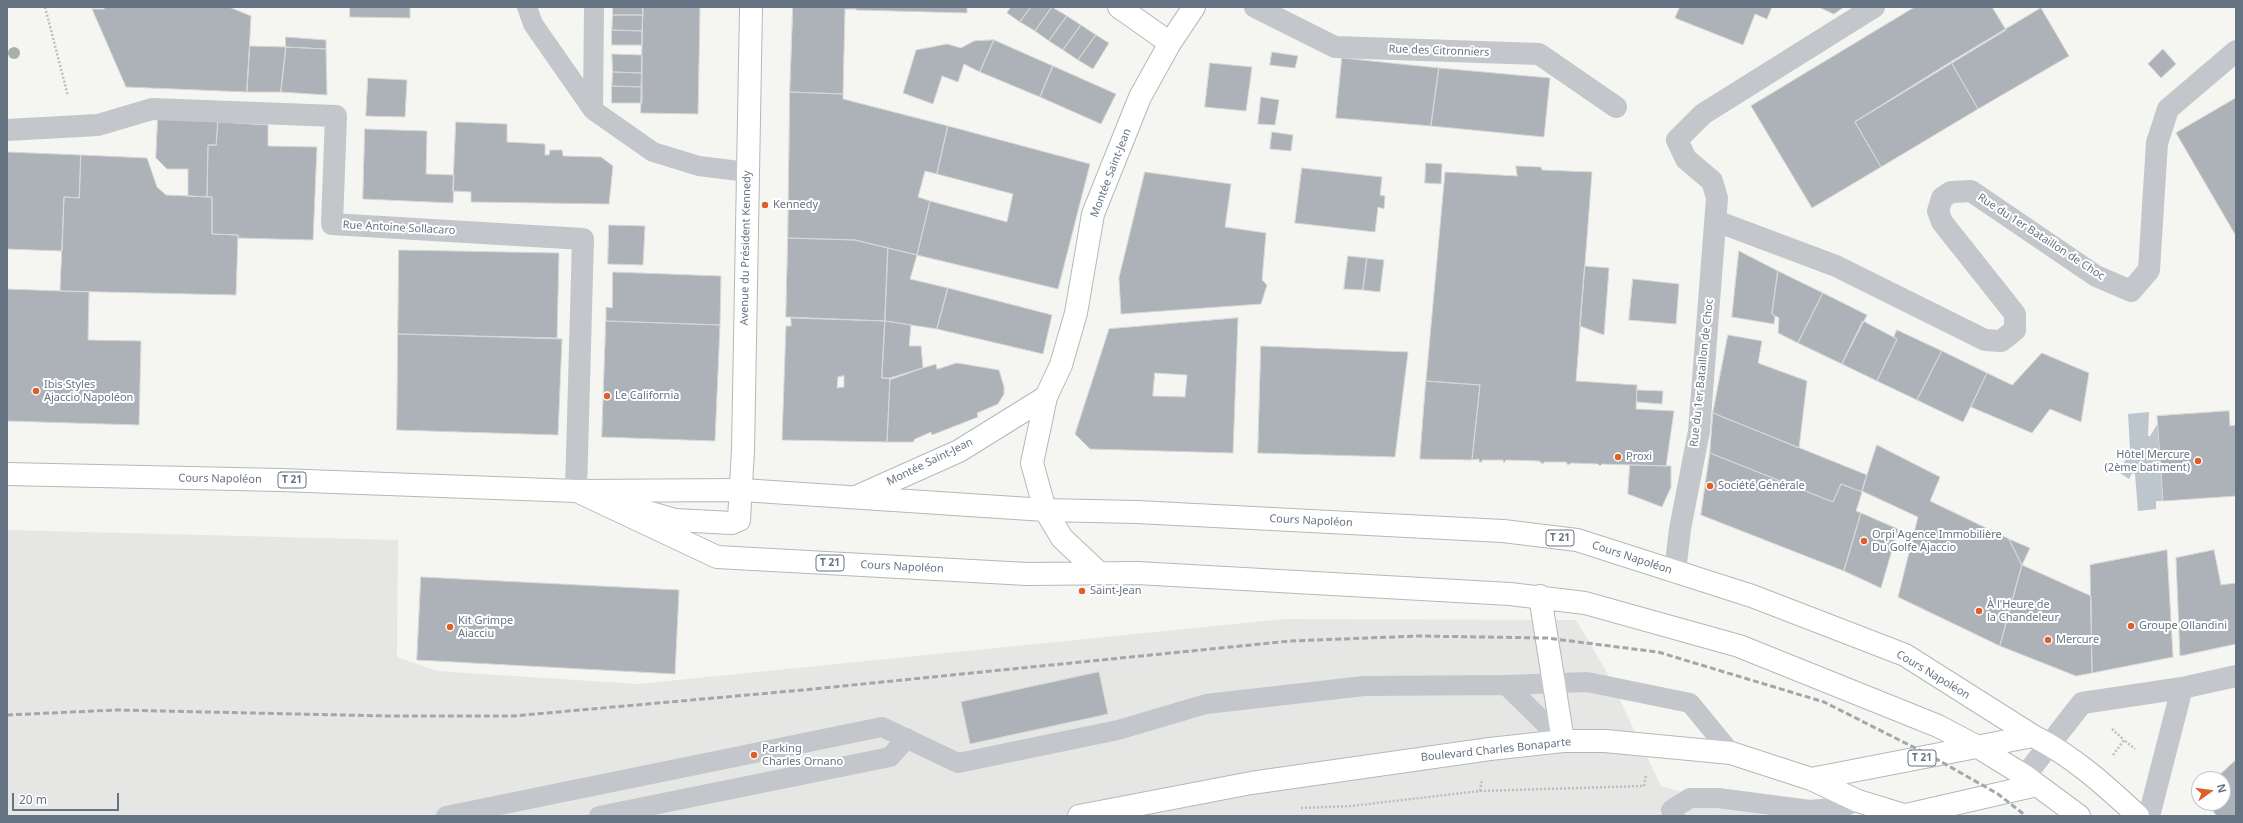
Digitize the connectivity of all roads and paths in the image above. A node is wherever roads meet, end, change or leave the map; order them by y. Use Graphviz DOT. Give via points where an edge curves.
graph roads {
  1 [pos="45,7"];
  2 [pos="527,7"];
  3 [pos="594,7"];
  4 [pos="751,7"];
  5 [pos="1119,7"];
  6 [pos="1194,7"];
  7 [pos="1255,7"];
  8 [pos="1874,7"];
  9 [pos="1170,43"];
  10 [pos="2236,51"];
  11 [pos="1616,107"];
  12 [pos="593,110"];
  13 [pos="75,126"];
  14 [pos="7,130"];
  15 [pos="747,172"];
  16 [pos="1716,220"];
  17 [pos="1046,397"];
  18 [pos="7,474"];
  19 [pos="742,490"];
  20 [pos="576,491"];
  21 [pos="853,498"];
  22 [pos="1045,510"];
  23 [pos="1098,572"];
  24 [pos="1675,572"];
  25 [pos="1540,596"];
  26 [pos="2236,676"];
  27 [pos="1554,683"];
  28 [pos="1506,686"];
  29 [pos="2182,688"];
  30 [pos="907,738"];
  31 [pos="2041,740"];
  32 [pos="1563,742"];
  33 [pos="1654,744"];
  34 [pos="1978,747"];
  35 [pos="1731,753"];
  36 [pos="1811,779"];
  37 [pos="2026,784"];
  38 [pos="1858,801"];
  39 [pos="1299,808"];
  40 [pos="1673,813"];
  41 [pos="446,816"];
  42 [pos="599,816"];
  43 [pos="1079,816"];
  44 [pos="1906,816"];
  45 [pos="2079,816"];
  46 [pos="2138,816"];
  47 [pos="2149,816"];
  1 -- 13 [label="path"];
  2 -- 12 [label="lane" via="533,24"];
  3 -- 12 [label="lane"];
  4 -- 15 [label="main road, Avenue du Président Kennedy"];
  5 -- 9 [label="main road"];
  6 -- 9 [label="main road, Montée Saint-Jean"];
  7 -- 11 [label="street, Rue des Citronniers" via="1334,46 1539,54"];
  8 -- 16 [label="street, Rue du 1er Bataillon de Choc" via="1703,114 1677,140 1686,159 1712,181 1717,198"];
  9 -- 17 [label="main road, Montée Saint-Jean" via="1140,97 1093,214 1076,313 1061,365"];
  10 -- 16 [label="street, Rue du 1er Bataillon de Choc" via="2168,109 2157,143 2149,270 2131,291 2096,276 1971,191 1951,192 1942,198 1938,211 1942,222 2015,314 2014,330 2001,341 1985,340 1836,266"];
  12 -- 15 [label="lane" via="652,152 699,166"];
  13 -- 14 [label="street, Rue Antoine Sollacaro"];
  13 -- 20 [label="street, Rue Antoine Sollacaro" via="98,125 152,109 336,116 332,224 583,239"];
  15 -- 19 [label="main road, Avenue du Président Kennedy"];
  16 -- 24 [label="street, Rue du 1er Bataillon de Choc" via="1699,431 1680,529"];
  17 -- 21 [label="main road, Montée Saint-Jean" via="959,451"];
  17 -- 22 [label="main road, Montée Saint-Jean" via="1032,463"];
  18 -- 20 [label="main road, Cours Napoléon / T 21" via="280,480"];
  19 -- 20 [label="main road, Cours Napoléon / T 21"];
  19 -- 20 [label="main road, Avenue du Président Kennedy" via="739,520 732,523 675,520"];
  19 -- 21 [label="main road, Cours Napoléon / T 21"];
  20 -- 23 [label="main road, Cours Napoléon / T 21" via="717,557 1027,574"];
  21 -- 22 [label="main road, Cours Napoléon / T 21"];
  22 -- 23 [label="main road" via="1062,538"];
  22 -- 24 [label="main road, Cours Napoléon / T 21" via="1137,512 1504,530 1578,540"];
  23 -- 25 [label="main road, Cours Napoléon / T 21"];
  24 -- 31 [label="main road, Cours Napoléon / T 21" via="1752,596 1905,655"];
  25 -- 27 [label="main road"];
  25 -- 34 [label="main road, Cours Napoléon / T 21" via="1585,603 1739,646 1938,726"];
  26 -- 29 [label="street"];
  27 -- 28 [label="lane"];
  27 -- 32 [label="main road"];
  27 -- 35 [label="lane" via="1587,682 1690,703"];
  28 -- 30 [label="lane" via="1364,686 1206,704 1118,730 958,763"];
  28 -- 32 [label="lane"];
  29 -- 31 [label="street" via="2082,703"];
  29 -- 47 [label="street"];
  30 -- 41 [label="lane" via="882,727"];
  30 -- 42 [label="lane" via="890,757"];
  31 -- 34 [label="main road, T 21"];
  31 -- 37 [label="street"];
  31 -- 46 [label="main road, Cours Napoléon / T 21" via="2098,778"];
  32 -- 33 [label="main road, Boulevard Charles Bonaparte / T 21"];
  32 -- 43 [label="main road, Boulevard Charles Bonaparte" via="1490,749 1259,782"];
  33 -- 35 [label="main road, Boulevard Charles Bonaparte / T 21"];
  33 -- 39 [label="path" via="1644,786 1480,791 1351,806"];
  34 -- 36 [label="main road, T 21"];
  34 -- 37 [label="main road, Cours Napoléon / T 21"];
  35 -- 36 [label="main road, Boulevard Charles Bonaparte / T 21"];
  36 -- 38 [label="main road, Boulevard Charles Bonaparte / T 21"];
  37 -- 44 [label="main road, T 21"];
  37 -- 45 [label="main road, T 21"];
  38 -- 40 [label="lane" via="1842,807 1810,810 1718,798 1690,798"];
  38 -- 44 [label="main road, Boulevard Charles Bonaparte / T 21"];
}
